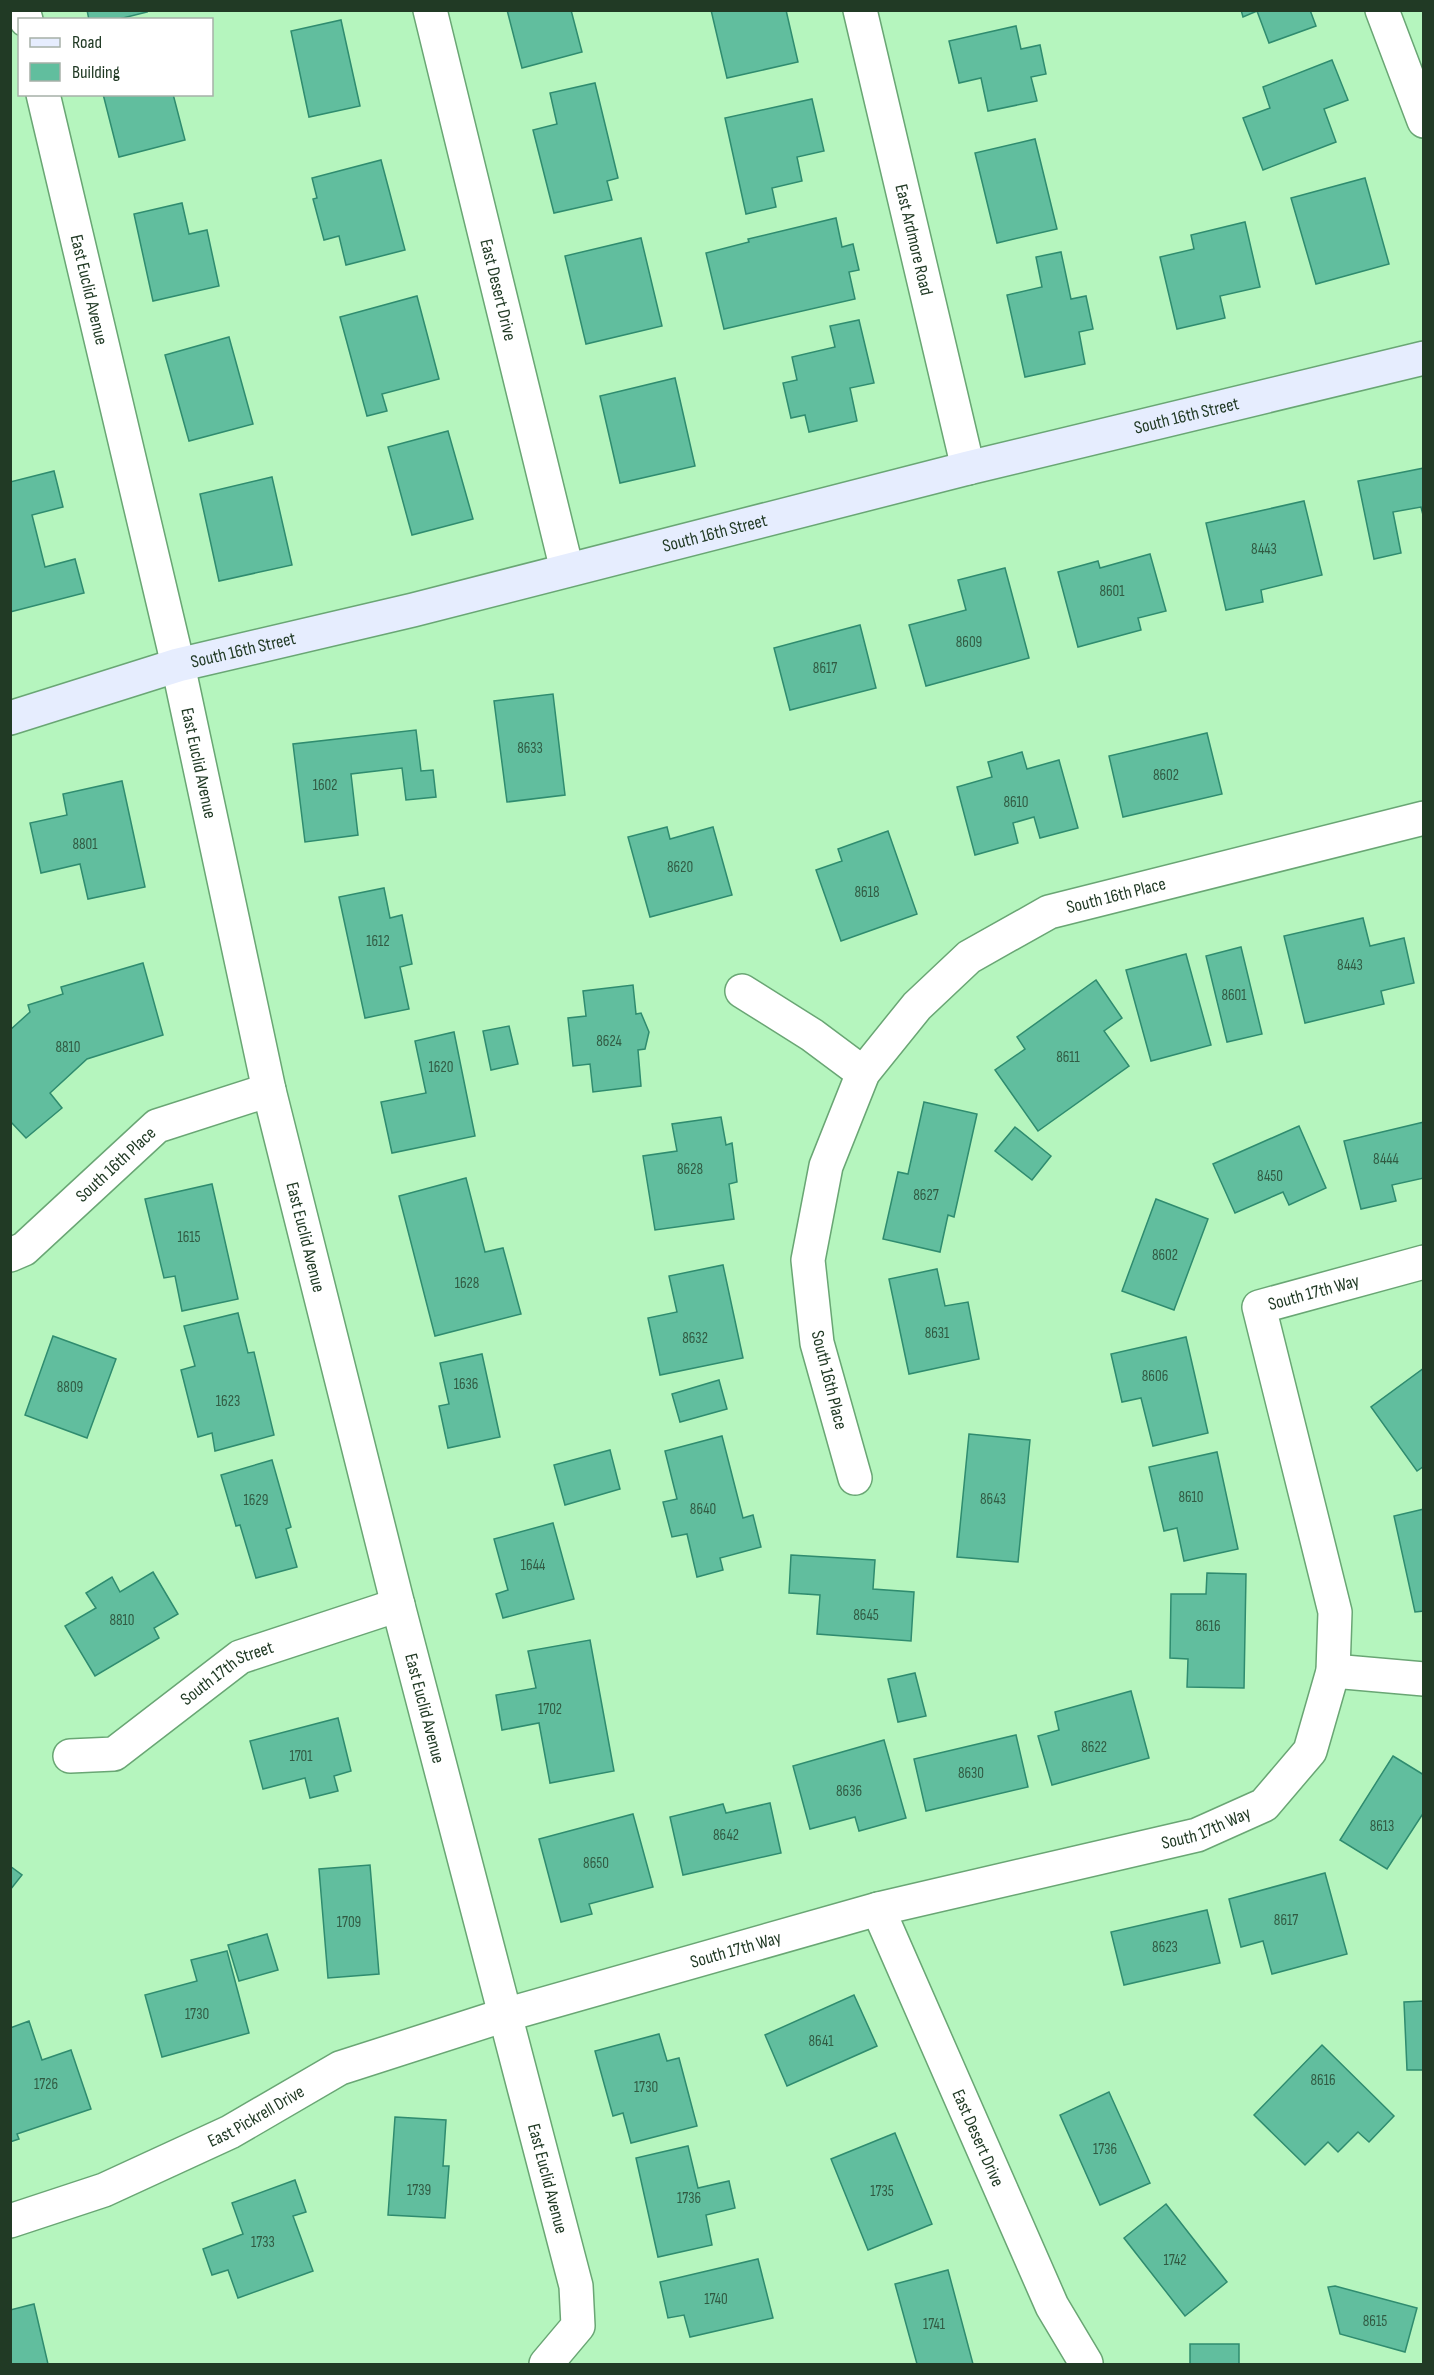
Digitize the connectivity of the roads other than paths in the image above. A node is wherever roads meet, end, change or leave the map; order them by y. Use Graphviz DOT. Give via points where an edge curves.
graph roads {
  1 [pos="430,10"];
  2 [pos="860,10"];
  3 [pos="1382,10"];
  4 [pos="43,96"];
  5 [pos="1424,121"];
  6 [pos="1424,358"];
  7 [pos="968,468"];
  8 [pos="567,570"];
  9 [pos="178,665"];
  10 [pos="10,718"];
  11 [pos="1424,819"];
  12 [pos="742,991"];
  13 [pos="863,1073"];
  14 [pos="270,1090"];
  15 [pos="10,1255"];
  16 [pos="1424,1262"];
  17 [pos="855,1478"];
  18 [pos="398,1605"];
  19 [pos="1334,1671"];
  20 [pos="1424,1679"];
  21 [pos="70,1756"];
  22 [pos="878,1909"];
  23 [pos="505,2016"];
  24 [pos="10,2221"];
  25 [pos="1086,2363"];
  26 [pos="546,2364"];
  1 -- 8 [label="street, East Desert Drive"];
  2 -- 7 [label="street, East Ardmore Road"];
  3 -- 5 [label="street"];
  4 -- 9 [label="street, East Euclid Avenue"];
  6 -- 7 [label="main road, South 16th Street"];
  7 -- 8 [label="main road, South 16th Street"];
  8 -- 9 [label="main road, South 16th Street"];
  9 -- 10 [label="main road, South 16th Street"];
  9 -- 14 [label="street, East Euclid Avenue"];
  11 -- 13 [label="street, South 16th Place" via="1049,912 969,957 917,1006"];
  12 -- 13 [label="street"];
  13 -- 17 [label="street, South 16th Place" via="826,1166 808,1260 816,1343"];
  14 -- 15 [label="street, South 16th Place" via="157,1126 24,1249"];
  14 -- 18 [label="street, East Euclid Avenue"];
  16 -- 19 [label="street, South 17th Way" via="1259,1307 1335,1612"];
  18 -- 21 [label="street, South 17th Street" via="240,1657 114,1754"];
  18 -- 23 [label="street, East Euclid Avenue"];
  19 -- 20 [label="street"];
  19 -- 22 [label="street, South 17th Way" via="1310,1751 1264,1805 1197,1835"];
  22 -- 23 [label="street, South 17th Way"];
  22 -- 25 [label="street, East Desert Drive" via="1052,2306"];
  23 -- 24 [label="street, East Pickrell Drive" via="340,2068 230,2132 104,2190"];
  23 -- 26 [label="street, East Euclid Avenue" via="576,2286 578,2326"];
}
